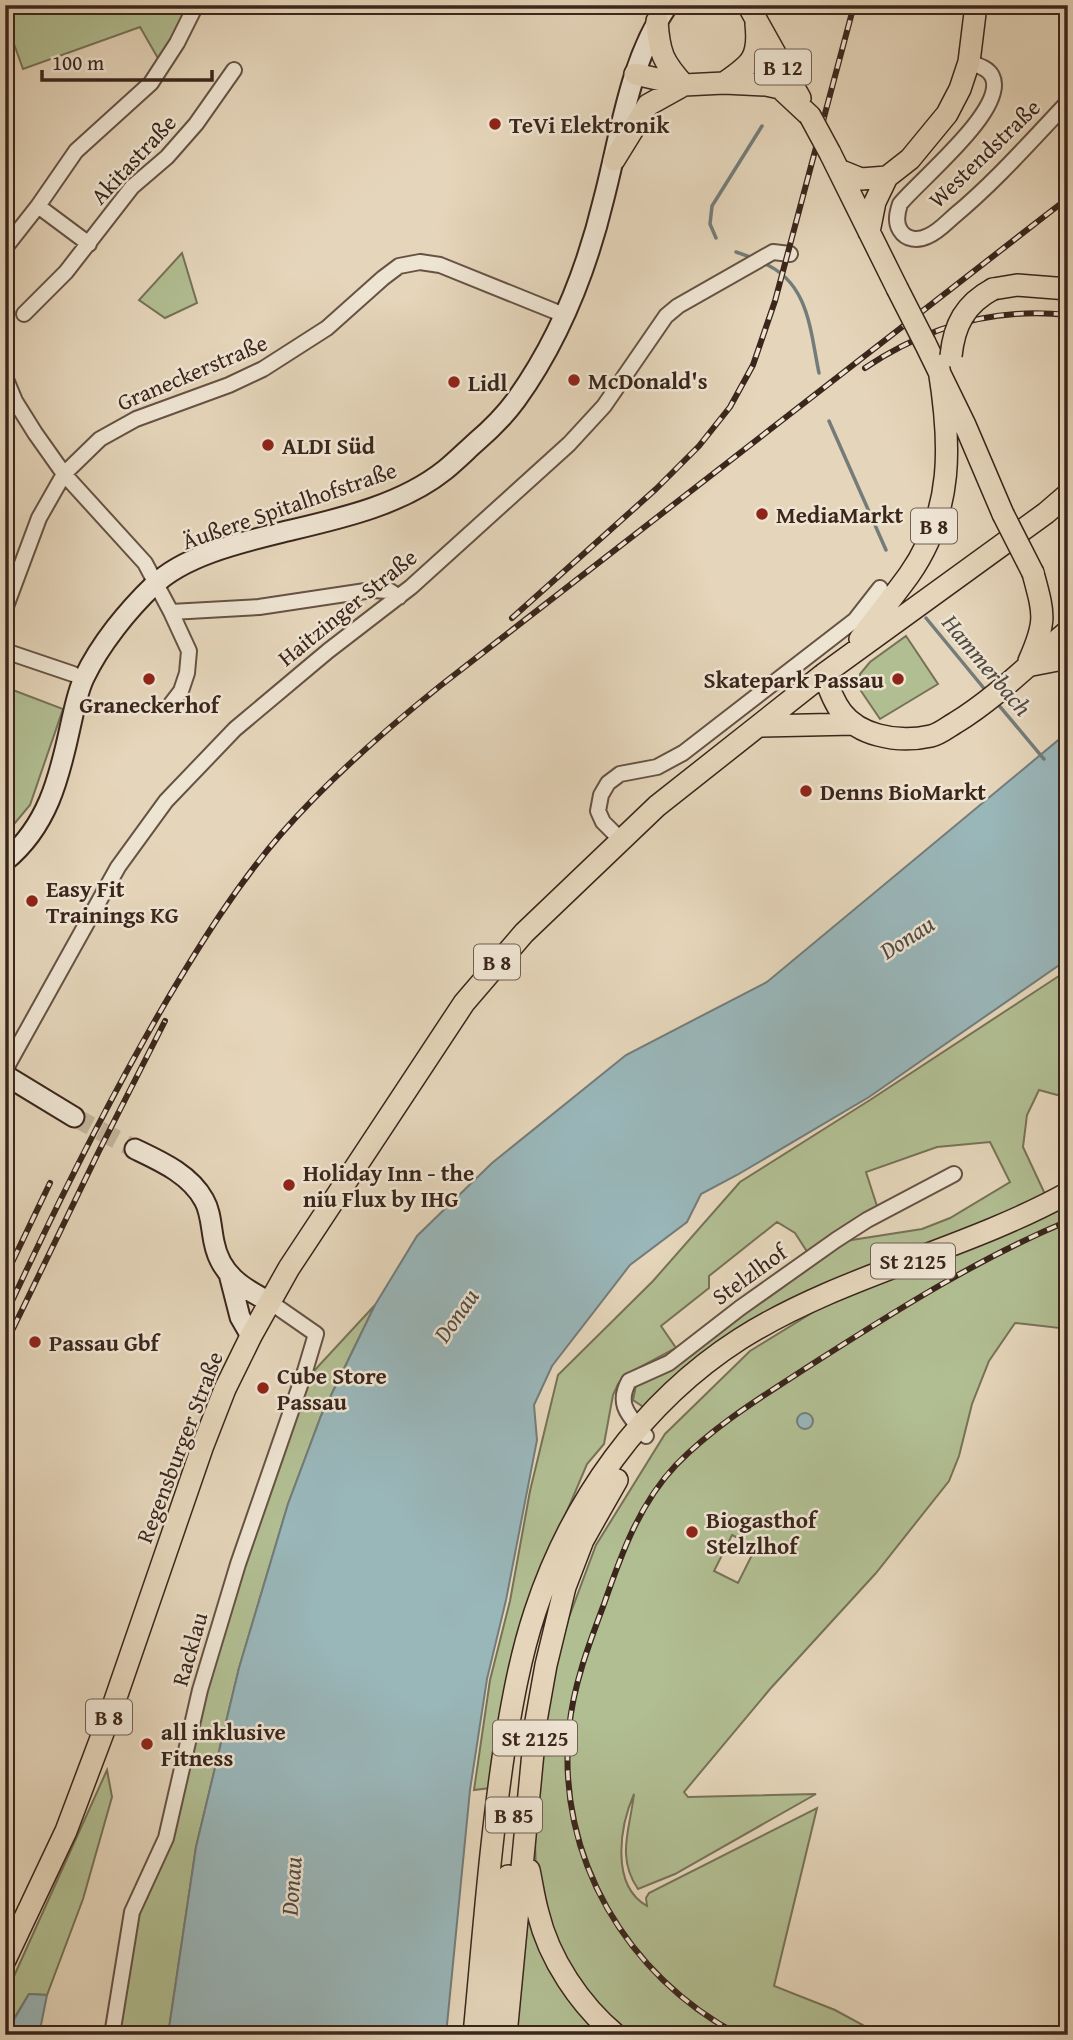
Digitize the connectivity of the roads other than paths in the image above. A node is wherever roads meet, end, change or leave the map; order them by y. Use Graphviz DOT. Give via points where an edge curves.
graph roads {
  1 [pos="195,5"];
  2 [pos="975,6"];
  3 [pos="752,12"];
  4 [pos="662,13"];
  5 [pos="969,62"];
  6 [pos="234,71"];
  7 [pos="635,74"];
  8 [pos="724,83"];
  9 [pos="684,85"];
  10 [pos="1068,102"];
  11 [pos="810,116"];
  12 [pos="614,160"];
  13 [pos="834,162"];
  14 [pos="887,177"];
  15 [pos="38,206"];
  16 [pos="869,232"];
  17 [pos="89,244"];
  18 [pos="5,248"];
  19 [pos="790,254"];
  20 [pos="1068,289"];
  21 [pos="24,314"];
  22 [pos="564,316"];
  23 [pos="945,363"];
  24 [pos="5,377"];
  25 [pos="64,474"];
  26 [pos="1068,494"];
  27 [pos="1032,573"];
  28 [pos="156,583"];
  29 [pos="880,588"];
  30 [pos="398,597"];
  31 [pos="5,609"];
  32 [pos="171,612"];
  33 [pos="1068,630"];
  34 [pos="5,651"];
  35 [pos="846,658"];
  36 [pos="1068,658"];
  37 [pos="1027,666"];
  38 [pos="73,674"];
  39 [pos="824,674"];
  40 [pos="171,704"];
  41 [pos="854,724"];
  42 [pos="759,726"];
  43 [pos="620,839"];
  44 [pos="5,861"];
  45 [pos="5,1072"];
  46 [pos="74,1117"];
  47 [pos="135,1149"];
  48 [pos="954,1174"];
  49 [pos="1068,1193"];
  50 [pos="230,1278"];
  51 [pos="270,1302"];
  52 [pos="251,1336"];
  53 [pos="642,1431"];
  54 [pos="551,1600"];
  55 [pos="528,1812"];
  56 [pos="5,1960"];
  57 [pos="112,2035"];
  58 [pos="474,2035"];
  59 [pos="490,2035"];
  60 [pos="506,2035"];
  61 [pos="616,2035"];
  1 -- 15 [label="street" via="151,83 76,151"];
  2 -- 5 [label="main road"];
  3 -- 8 [label="main road" via="756,54 747,67"];
  3 -- 11 [label="main road, B 12"];
  4 -- 7 [label="street, Äußere Spitalhofstraße"];
  4 -- 9 [label="main road" via="659,47 666,65"];
  5 -- 10 [label="street, Westendstraße" via="992,76 994,88 969,132 900,204 898,228 911,239 934,233 967,205"];
  5 -- 14 [label="main road" via="947,114 910,159"];
  6 -- 17 [label="street, Akitastraße" via="197,124 132,187"];
  7 -- 9 [label="main road"];
  7 -- 12 [label="street, Äußere Spitalhofstraße"];
  8 -- 9 [label="main road"];
  8 -- 11 [label="main road" via="780,88"];
  9 -- 12 [label="main road" via="648,104"];
  11 -- 13 [label="main road, B 12, bridge"];
  12 -- 22 [label="street, Äußere Spitalhofstraße" via="583,271"];
  13 -- 14 [label="main road" via="860,179"];
  13 -- 16 [label="main road, B 12"];
  14 -- 16 [label="main road" via="875,202"];
  15 -- 17 [label="street"];
  15 -- 18 [label="street"];
  16 -- 23 [label="main road, B 12, bridge" via="925,343"];
  17 -- 21 [label="street, Akitastraße"];
  19 -- 30 [label="street, Haitzinger Straße" via="773,252 666,316 604,406 569,444"];
  20 -- 23 [label="main road, B 8, bridge" via="1017,285 993,289 962,315"];
  22 -- 25 [label="street, Graneckerstraße" via="440,265 420,262 400,267 290,353 229,385 136,419 100,439"];
  22 -- 28 [label="street, Äußere Spitalhofstraße" via="515,401 444,471 362,511 223,549"];
  23 -- 27 [label="main road, B 8, bridge" via="965,425"];
  23 -- 35 [label="main road, B 8" via="948,455 940,508 910,573"];
  24 -- 25 [label="street" via="15,401"];
  25 -- 28 [label="street" via="145,563"];
  25 -- 31 [label="street, Graneckerstraße" via="39,518"];
  26 -- 35 [label="main road, Regensburger Straße / B 8"];
  27 -- 33 [label="main road"];
  27 -- 37 [label="main road" via="1043,608 1041,634"];
  28 -- 32 [label="street"];
  28 -- 44 [label="street, Äußere Spitalhofstraße" via="103,646 84,678 48,804 32,833"];
  29 -- 43 [label="street" via="855,620 683,753 657,767 620,774 608,783 598,811"];
  30 -- 32 [label="street" via="390,591 372,590 259,607"];
  30 -- 45 [label="street, Haitzinger Straße" via="235,729 166,801 118,867"];
  32 -- 40 [label="street" via="190,651 181,691"];
  33 -- 37 [label="main road"];
  34 -- 38 [label="street"];
  35 -- 39 [label="main road, Regensburger Straße / B 8"];
  36 -- 37 [label="main road"];
  37 -- 41 [label="main road" via="973,712 934,735 909,739 873,734"];
  39 -- 41 [label="main road" via="833,701"];
  39 -- 42 [label="main road, Regensburger Straße / B 8"];
  41 -- 42 [label="main road"];
  42 -- 43 [label="main road, Regensburger Straße / B 8"];
  43 -- 51 [label="main road, Regensburger Straße / B 8" via="524,933 464,1003"];
  45 -- 46 [label="street"];
  47 -- 50 [label="street" via="166,1164 194,1186 205,1201 214,1243"];
  48 -- 53 [label="street, Stelzlhof" via="867,1220 669,1363 629,1381 622,1398 624,1406"];
  49 -- 53 [label="main road, St 2125" via="1033,1212 810,1302 758,1329 682,1382"];
  50 -- 51 [label="street"];
  50 -- 52 [label="street" via="240,1317"];
  51 -- 52 [label="main road, Regensburger Straße / B 8"];
  51 -- 57 [label="street, Racklau" via="316,1334 200,1690 166,1838 132,1912"];
  52 -- 56 [label="main road, Regensburger Straße / B 8" via="202,1448 66,1831"];
  53 -- 54 [label="main road, St 2125" via="587,1502 555,1562"];
  54 -- 55 [label="main road, St 2125"];
  54 -- 58 [label="main road" via="520,1665 499,1783"];
  54 -- 59 [label="main road, B 85" via="529,1682"];
  55 -- 60 [label="main road"];
  55 -- 61 [label="main road, B 85" via="528,1863 547,1941 586,2004"];
}
